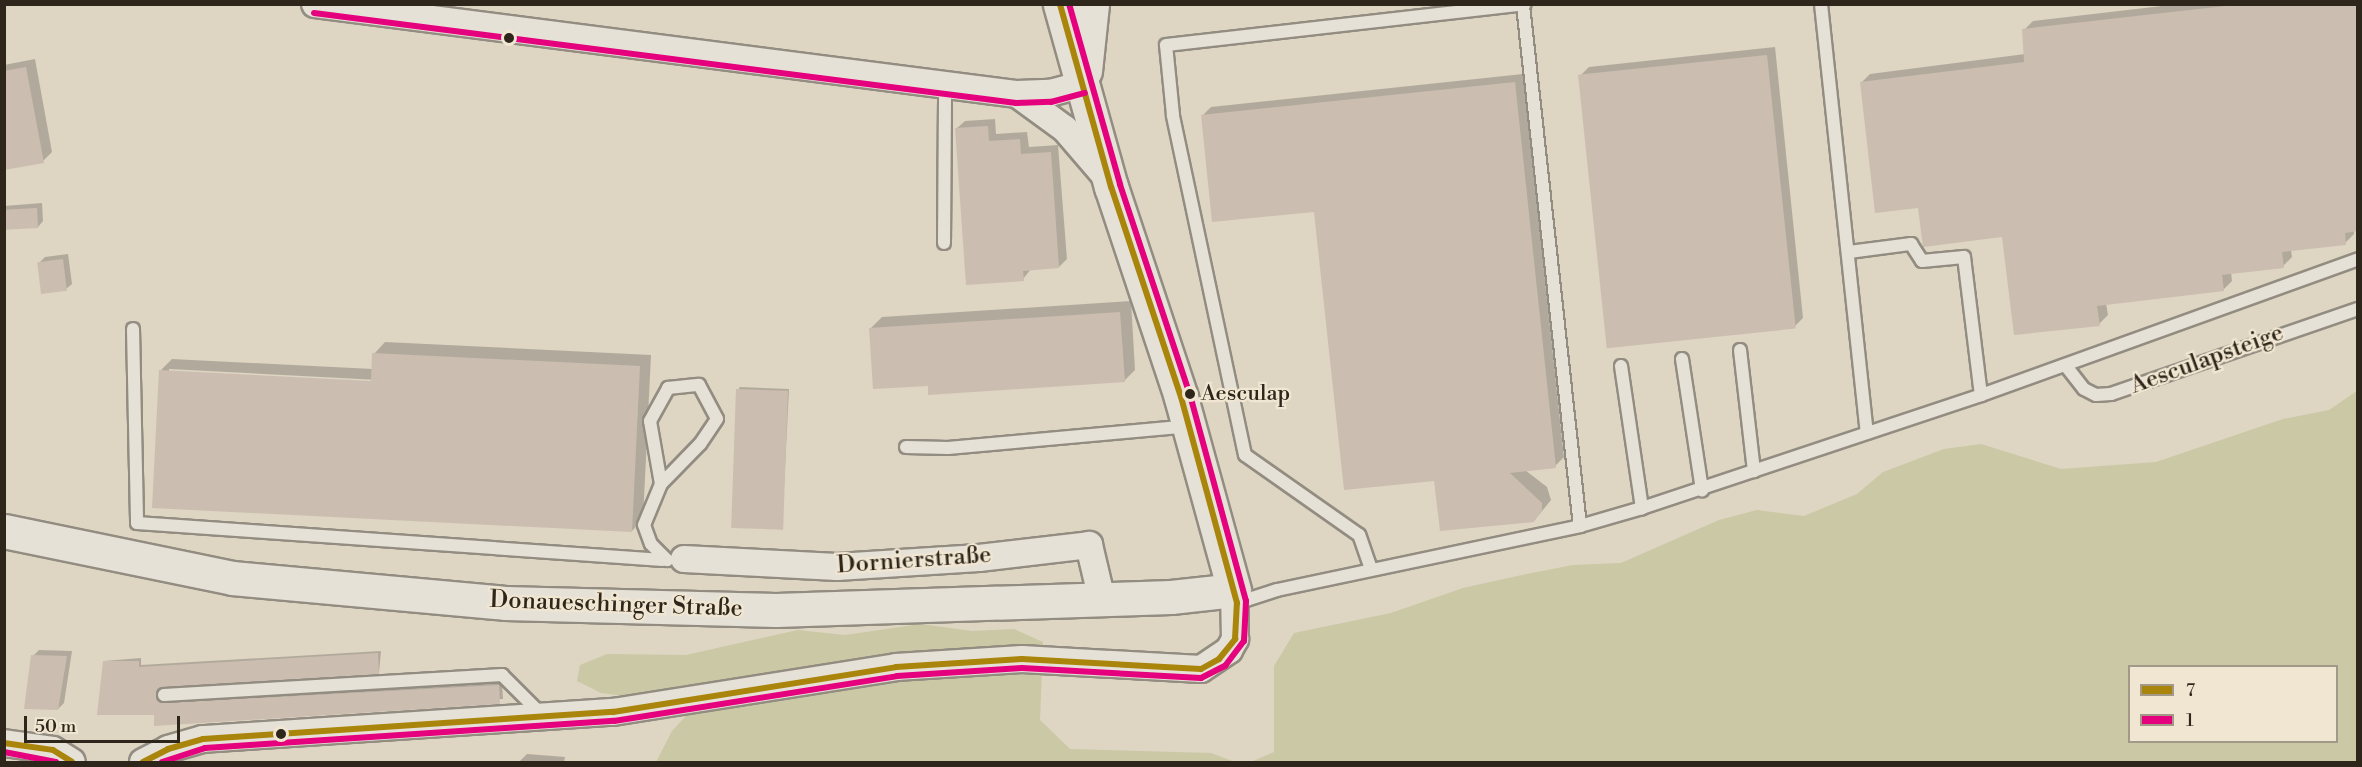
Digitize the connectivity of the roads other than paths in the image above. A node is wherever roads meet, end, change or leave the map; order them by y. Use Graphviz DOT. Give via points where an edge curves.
graph roads {
  1 [pos="315,4"];
  2 [pos="1060,4"];
  3 [pos="1092,4"];
  4 [pos="1821,4"];
  5 [pos="1524,5"];
  6 [pos="1083,84"];
  7 [pos="945,86"];
  8 [pos="1017,94"];
  9 [pos="1111,187"];
  10 [pos="944,243"];
  11 [pos="1849,252"];
  12 [pos="2358,259"];
  13 [pos="2358,309"];
  14 [pos="133,329"];
  15 [pos="1740,350"];
  16 [pos="1682,359"];
  17 [pos="1622,366"];
  18 [pos="2066,366"];
  19 [pos="1981,395"];
  20 [pos="1189,426"];
  21 [pos="1867,433"];
  22 [pos="906,447"];
  23 [pos="1754,471"];
  24 [pos="661,483"];
  25 [pos="1701,490"];
  26 [pos="1642,508"];
  27 [pos="1580,526"];
  28 [pos="4,531"];
  29 [pos="674,560"];
  30 [pos="1371,569"];
  31 [pos="1235,596"];
  32 [pos="1102,600"];
  33 [pos="164,695"];
  34 [pos="543,716"];
  35 [pos="4,743"];
  36 [pos="72,762"];
  37 [pos="143,762"];
  1 -- 7 [label="street"];
  2 -- 6 [label="street"];
  3 -- 6 [label="street"];
  4 -- 11 [label="lane"];
  5 -- 27 [label="lane"];
  5 -- 30 [label="lane" via="1166,45 1173,115 1245,455 1359,535"];
  6 -- 8 [label="street" via="1050,93"];
  6 -- 9 [label="street"];
  7 -- 8 [label="street"];
  7 -- 10 [label="lane"];
  8 -- 9 [label="street" via="1086,149"];
  9 -- 20 [label="street"];
  11 -- 19 [label="lane" via="1911,244 1922,261 1964,257"];
  11 -- 21 [label="lane"];
  12 -- 18 [label="lane"];
  13 -- 18 [label="lane, Aesculapsteige" via="2111,394 2084,389"];
  14 -- 29 [label="lane" via="137,523"];
  15 -- 23 [label="lane"];
  16 -- 25 [label="lane"];
  17 -- 26 [label="lane"];
  18 -- 19 [label="lane"];
  19 -- 21 [label="lane"];
  20 -- 22 [label="lane" via="948,448"];
  20 -- 31 [label="street"];
  21 -- 23 [label="lane"];
  23 -- 25 [label="lane"];
  24 -- 24 [label="lane" via="700,444 717,419 699,385 668,388 650,422"];
  24 -- 29 [label="lane" via="644,525 651,544"];
  25 -- 26 [label="lane"];
  26 -- 27 [label="lane"];
  27 -- 30 [label="lane"];
  28 -- 32 [label="street, Donaueschinger Straße" via="232,578 505,603 776,610"];
  29 -- 32 [label="street, Dornierstraße" via="837,567 979,558 1089,545"];
  30 -- 31 [label="lane"];
  31 -- 32 [label="street, Donaueschinger Straße"];
  31 -- 34 [label="street" via="1236,639 1229,650 1201,669 1022,658 896,667 613,712"];
  33 -- 34 [label="lane" via="502,675"];
  34 -- 37 [label="street" via="203,739 168,749"];
  35 -- 36 [label="street" via="53,750"];
}
